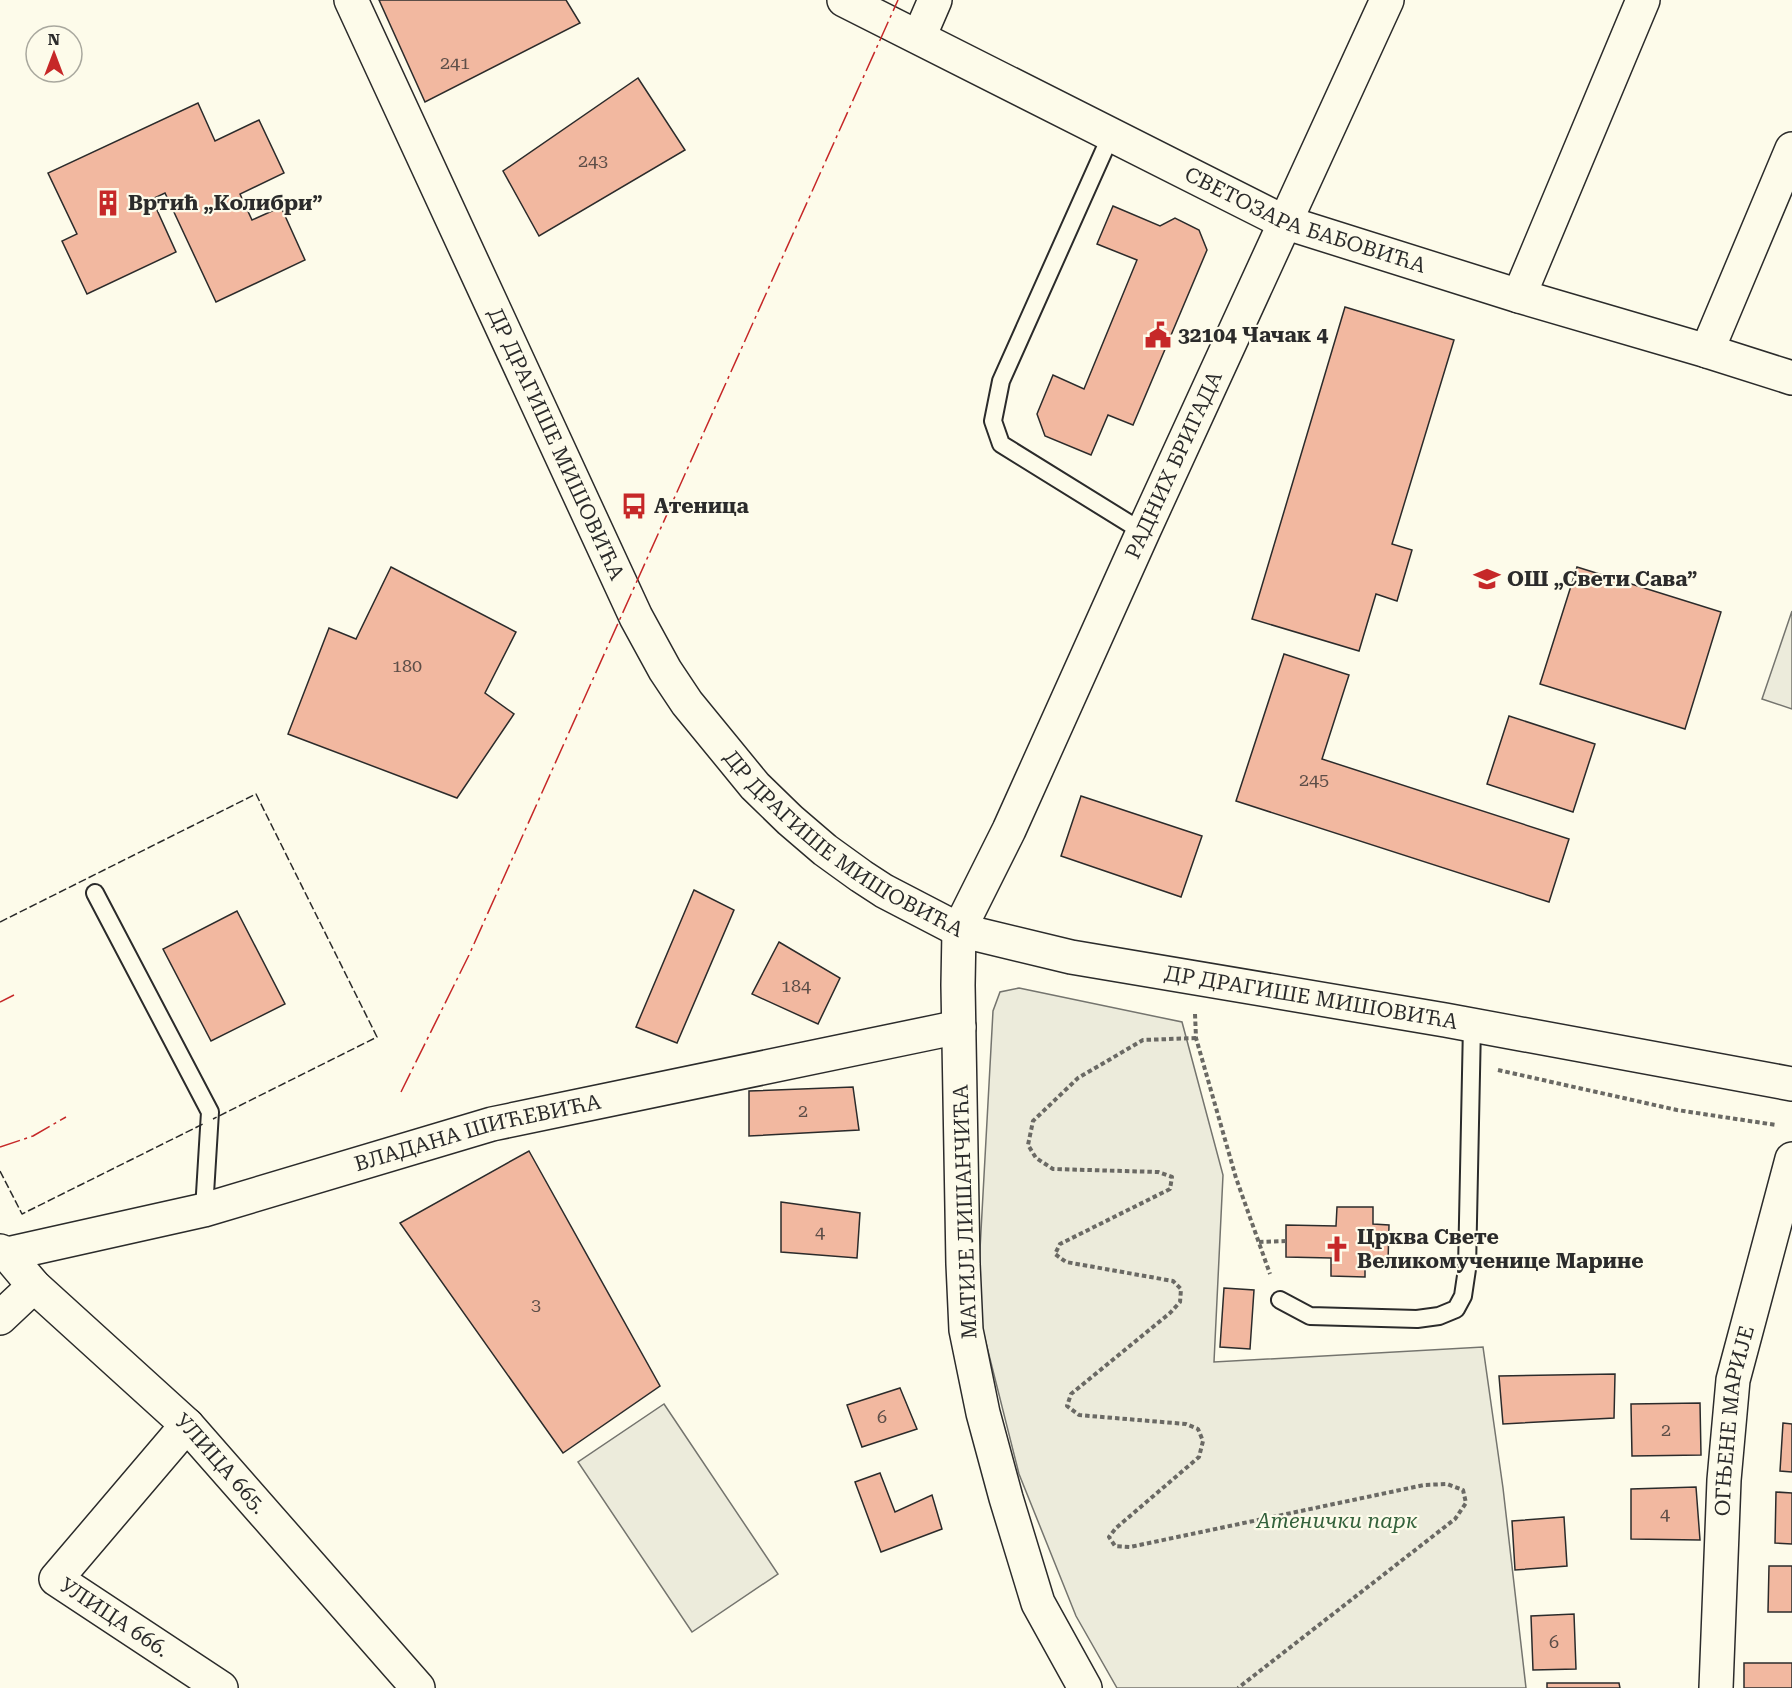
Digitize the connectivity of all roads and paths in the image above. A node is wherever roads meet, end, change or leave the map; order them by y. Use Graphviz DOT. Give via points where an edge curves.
graph roads {
  1 [pos="351,0"];
  2 [pos="844,0"];
  3 [pos="935,0"];
  4 [pos="1387,0"];
  5 [pos="1643,0"];
  6 [pos="919,37"];
  7 [pos="1111,135"];
  8 [pos="1792,149"];
  9 [pos="1284,222"];
  10 [pos="1519,296"];
  11 [pos="1707,351"];
  12 [pos="1792,378"];
  13 [pos="1143,532"];
  14 [pos="94,893"];
  15 [pos="960,930"];
  16 [pos="1195,1013"];
  17 [pos="1472,1026"];
  18 [pos="960,1027"];
  19 [pos="1196,1038"];
  20 [pos="1792,1084"];
  21 [pos="1792,1159"];
  22 [pos="204,1210"];
  23 [pos="1286,1241"];
  24 [pos="1259,1242"];
  25 [pos="4,1252"];
  26 [pos="34,1286"];
  27 [pos="1280,1300"];
  28 [pos="0,1318"];
  29 [pos="187,1425"];
  30 [pos="221,1688"];
  31 [pos="418,1688"];
  32 [pos="1085,1688"];
  33 [pos="1238,1688"];
  34 [pos="1716,1688"];
  1 -- 15 [label="street, ДР ДРАГИШЕ МИШОВИЋА" via="636,616 687,703 755,786 825,850 884,891"];
  2 -- 6 [label="street, СВЕТОЗАРА БАБОВИЋА"];
  3 -- 6 [label="street"];
  4 -- 9 [label="street, РАДНИХ БРИГАДА"];
  5 -- 10 [label="street"];
  6 -- 7 [label="street, СВЕТОЗАРА БАБОВИЋА"];
  7 -- 9 [label="street, СВЕТОЗАРА БАБОВИЋА"];
  7 -- 13 [label="lane" via="1001,381 993,421 1001,444"];
  8 -- 11 [label="street"];
  9 -- 10 [label="street, СВЕТОЗАРА БАБОВИЋА"];
  9 -- 13 [label="street, РАДНИХ БРИГАДА"];
  10 -- 11 [label="street, СВЕТОЗАРА БАБОВИЋА"];
  11 -- 12 [label="street, СВЕТОЗАРА БАБОВИЋА"];
  13 -- 15 [label="street, РАДНИХ БРИГАДА"];
  14 -- 22 [label="lane" via="210,1112"];
  15 -- 17 [label="street, ДР ДРАГИШЕ МИШОВИЋА" via="1050,953"];
  15 -- 18 [label="street, МАТИЈЕ ЛИШАНЧИЋА"];
  16 -- 19 [label="path"];
  17 -- 20 [label="street, ДР ДРАГИШЕ МИШОВИЋА"];
  17 -- 27 [label="lane" via="1467,1269 1464,1296 1456,1309 1417,1319 1310,1316"];
  18 -- 22 [label="street, ВЛАДАНА ШИЋЕВИЋА" via="492,1124"];
  18 -- 32 [label="street, МАТИЈЕ ЛИШАНЧИЋА" via="966,1330 986,1424 1038,1604"];
  19 -- 24 [label="path" via="1236,1178"];
  19 -- 33 [label="path" via="1143,1040 1078,1078 1033,1121 1028,1145 1036,1158 1053,1169 1158,1172 1172,1177 1170,1189 1060,1244 1056,1254 1066,1262 1173,1281 1180,1289 1180,1302 1170,1313 1071,1394 1066,1406 1078,1415 1186,1424 1198,1429 1203,1441 1200,1457 1110,1537 1116,1546 1130,1547 1424,1485 1447,1484 1463,1490 1466,1503 1455,1519"];
  21 -- 34 [label="street, ОГЊЕНЕ МАРИЈЕ" via="1732,1380"];
  22 -- 25 [label="street, ВЛАДАНА ШИЋЕВИЋА"];
  23 -- 24 [label="path"];
  24 -- 27 [label="path"];
  25 -- 26 [label="street, УЛИЦА 665."];
  26 -- 28 [label="street"];
  26 -- 29 [label="street, УЛИЦА 665."];
  29 -- 30 [label="street, УЛИЦА 666." via="56,1579"];
  29 -- 31 [label="street, УЛИЦА 665."];
}
